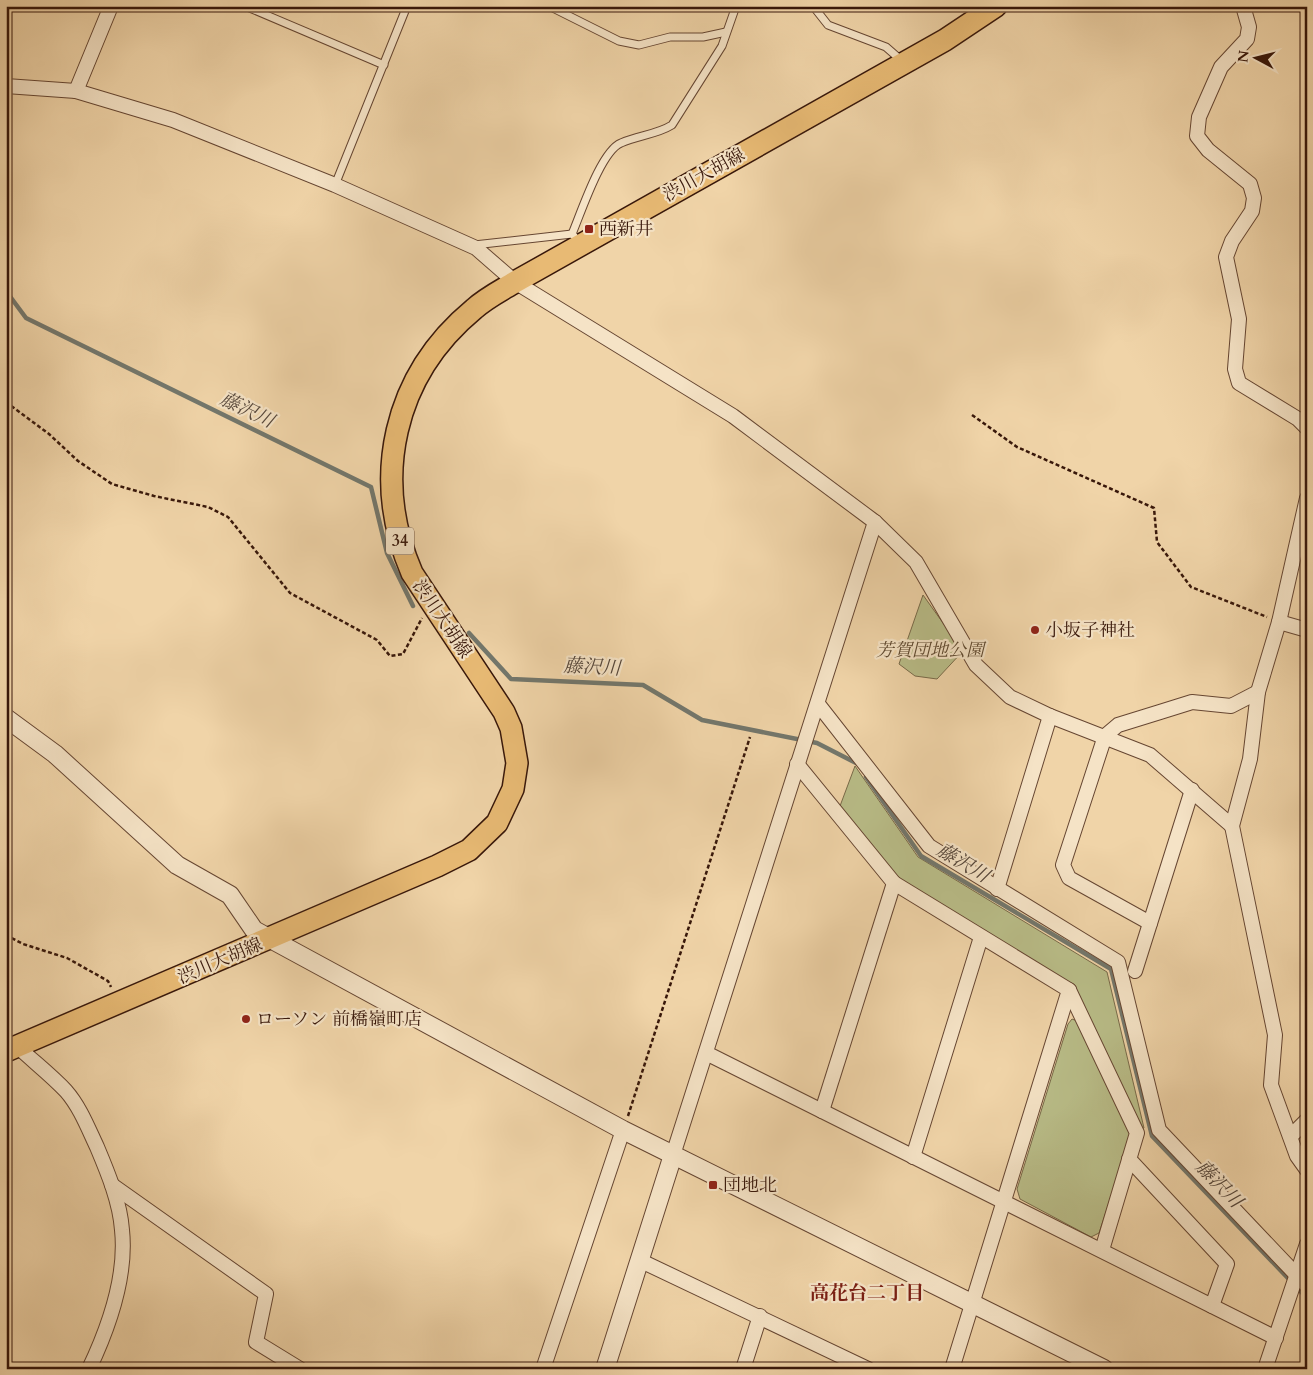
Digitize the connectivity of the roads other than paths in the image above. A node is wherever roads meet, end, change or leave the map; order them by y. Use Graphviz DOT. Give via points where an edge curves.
graph roads {
  1 [pos="111,6"];
  2 [pos="245,6"];
  3 [pos="407,6"];
  4 [pos="549,6"];
  5 [pos="736,6"];
  6 [pos="813,6"];
  7 [pos="996,6"];
  8 [pos="1243,6"];
  9 [pos="726,32"];
  10 [pos="904,63"];
  11 [pos="384,65"];
  12 [pos="6,86"];
  13 [pos="76,91"];
  14 [pos="335,184"];
  15 [pos="576,239"];
  16 [pos="472,246"];
  17 [pos="515,282"];
  18 [pos="1307,428"];
  19 [pos="1307,498"];
  20 [pos="875,522"];
  21 [pos="1279,622"];
  22 [pos="1307,630"];
  23 [pos="1258,692"];
  24 [pos="818,704"];
  25 [pos="1050,716"];
  26 [pos="6,718"];
  27 [pos="1105,736"];
  28 [pos="798,764"];
  29 [pos="1192,790"];
  30 [pos="1232,826"];
  31 [pos="894,883"];
  32 [pos="997,889"];
  33 [pos="1150,923"];
  34 [pos="981,937"];
  35 [pos="272,938"];
  36 [pos="1135,971"];
  37 [pos="1069,990"];
  38 [pos="12,1049"];
  39 [pos="706,1053"];
  40 [pos="822,1111"];
  41 [pos="1307,1120"];
  42 [pos="623,1130"];
  43 [pos="1290,1136"];
  44 [pos="673,1155"];
  45 [pos="913,1157"];
  46 [pos="1129,1160"];
  47 [pos="1307,1170"];
  48 [pos="112,1185"];
  49 [pos="1002,1202"];
  50 [pos="1307,1244"];
  51 [pos="1102,1250"];
  52 [pos="640,1260"];
  53 [pos="1296,1276"];
  54 [pos="1307,1286"];
  55 [pos="973,1304"];
  56 [pos="1212,1306"];
  57 [pos="760,1316"];
  58 [pos="1276,1338"];
  59 [pos="848,1364"];
  60 [pos="89,1369"];
  61 [pos="300,1369"];
  62 [pos="543,1369"];
  63 [pos="605,1369"];
  64 [pos="742,1369"];
  65 [pos="868,1369"];
  66 [pos="952,1369"];
  67 [pos="1104,1369"];
  68 [pos="1265,1369"];
  1 -- 13 [label="street"];
  2 -- 11 [label="lane"];
  3 -- 11 [label="lane"];
  4 -- 9 [label="lane" via="619,40 639,45 670,37 703,37"];
  5 -- 9 [label="lane"];
  6 -- 10 [label="lane" via="828,25 886,47"];
  7 -- 10 [label="main road, 渋川大胡線 / 34"];
  8 -- 18 [label="street" via="1249,26 1247,39 1222,67 1198,117 1197,136 1208,150 1250,184 1254,198 1252,211 1232,241 1226,257 1239,319 1235,369 1240,383 1298,418"];
  9 -- 15 [label="lane" via="722,46 672,125 660,133 620,143 606,156"];
  10 -- 15 [label="main road, 渋川大胡線 / 34"];
  11 -- 14 [label="lane"];
  12 -- 13 [label="street"];
  13 -- 14 [label="street" via="173,120"];
  14 -- 16 [label="street"];
  15 -- 16 [label="lane"];
  15 -- 17 [label="main road, 渋川大胡線 / 34"];
  16 -- 17 [label="street"];
  17 -- 20 [label="street" via="733,416"];
  17 -- 35 [label="main road, 渋川大胡線 / 34" via="475,308 434,350 412,385 397,428 390,473 394,517 412,573 490,690 511,728 517,763 513,788 497,822 468,850"];
  19 -- 21 [label="street"];
  20 -- 24 [label="street"];
  20 -- 25 [label="street" via="916,562 976,664 1010,697"];
  21 -- 22 [label="street"];
  21 -- 23 [label="street"];
  23 -- 27 [label="street" via="1231,706 1192,702 1118,725"];
  23 -- 30 [label="street" via="1250,759"];
  24 -- 28 [label="street"];
  24 -- 32 [label="street" via="929,846"];
  25 -- 27 [label="street"];
  25 -- 32 [label="street"];
  26 -- 35 [label="street" via="55,754 177,866 230,895 254,930"];
  27 -- 29 [label="street" via="1150,755"];
  27 -- 33 [label="street" via="1063,865 1069,878"];
  28 -- 31 [label="street"];
  28 -- 39 [label="street"];
  29 -- 30 [label="street"];
  29 -- 33 [label="street"];
  30 -- 43 [label="street" via="1275,1035 1271,1085"];
  31 -- 34 [label="street"];
  31 -- 40 [label="street"];
  32 -- 53 [label="street" via="1118,962 1160,1130"];
  33 -- 36 [label="street"];
  34 -- 37 [label="street"];
  34 -- 45 [label="street"];
  35 -- 38 [label="main road, 渋川大胡線 / 34"];
  35 -- 42 [label="street"];
  37 -- 46 [label="street" via="1137,1133"];
  37 -- 49 [label="street"];
  38 -- 48 [label="street" via="66,1092 75,1104"];
  39 -- 40 [label="street"];
  39 -- 44 [label="street"];
  40 -- 45 [label="street"];
  41 -- 43 [label="street"];
  42 -- 44 [label="street"];
  42 -- 62 [label="street"];
  43 -- 47 [label="street" via="1297,1156"];
  44 -- 52 [label="street"];
  44 -- 55 [label="street"];
  45 -- 49 [label="street"];
  46 -- 51 [label="street"];
  46 -- 56 [label="street" via="1228,1264"];
  48 -- 60 [label="street" via="122,1230 122,1253 115,1305"];
  48 -- 61 [label="street" via="266,1294 256,1342"];
  49 -- 51 [label="street"];
  49 -- 55 [label="street"];
  50 -- 53 [label="street"];
  51 -- 56 [label="street"];
  52 -- 57 [label="street"];
  52 -- 63 [label="street"];
  53 -- 54 [label="street"];
  53 -- 58 [label="street"];
  55 -- 66 [label="street"];
  55 -- 67 [label="street"];
  56 -- 58 [label="street"];
  57 -- 59 [label="street"];
  57 -- 64 [label="street"];
  58 -- 68 [label="street"];
  59 -- 65 [label="street"];
}
